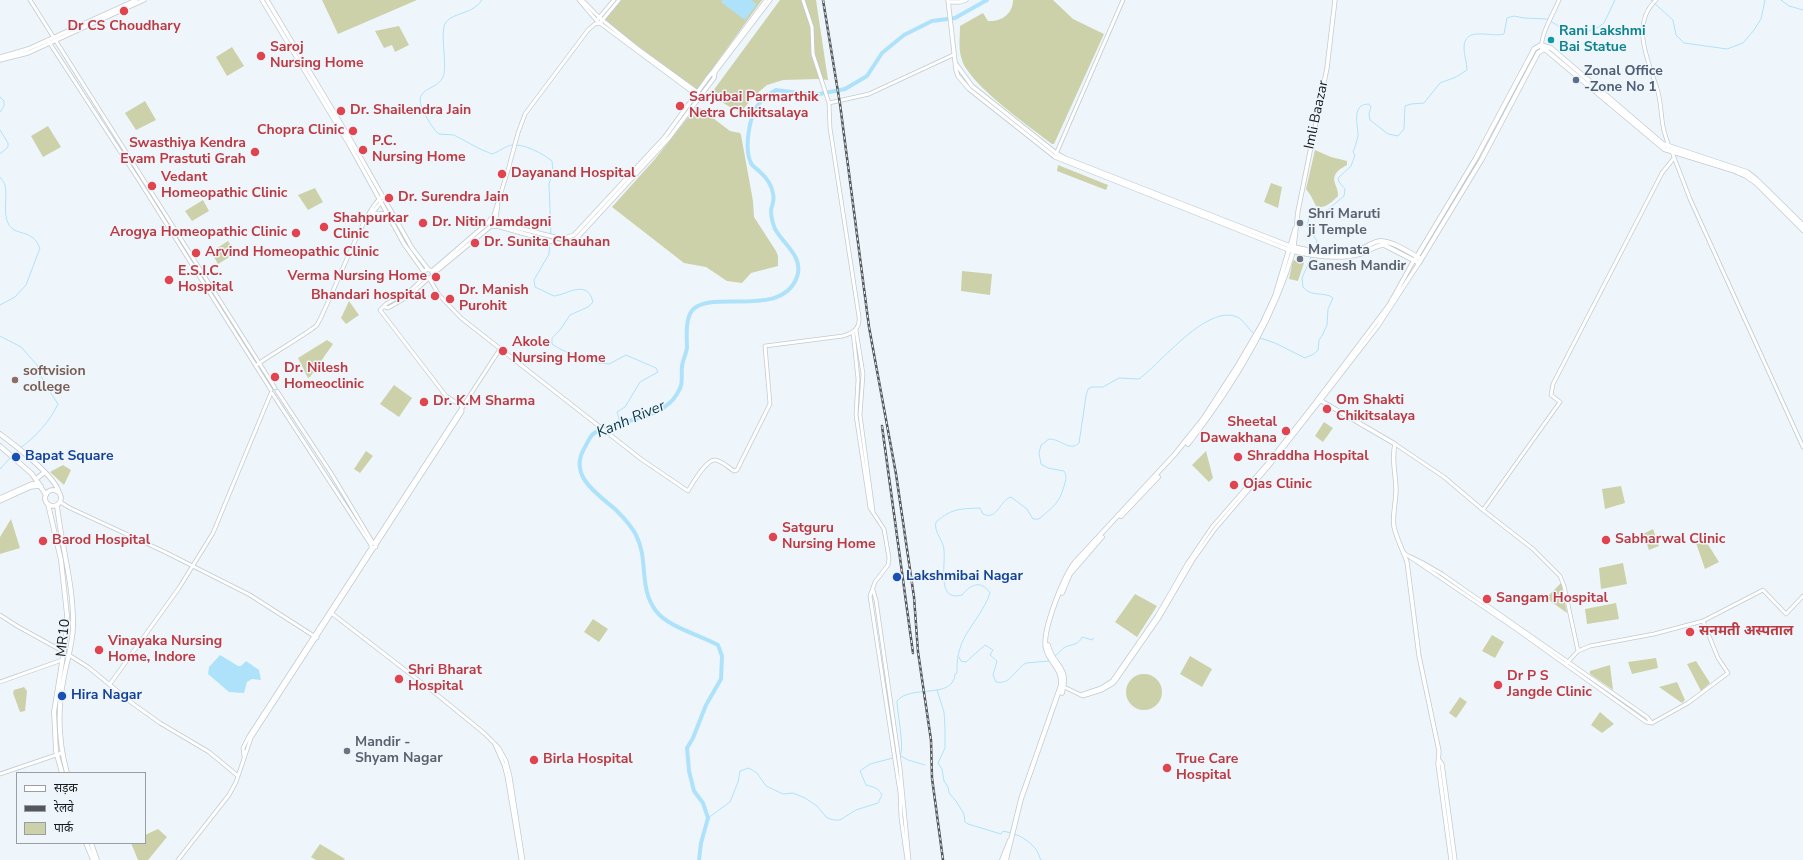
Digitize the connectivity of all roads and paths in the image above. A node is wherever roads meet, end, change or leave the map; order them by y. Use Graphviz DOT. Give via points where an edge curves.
graph roads {
  1 [pos="30,0"];
  2 [pos="136,0"];
  3 [pos="144,0"];
  4 [pos="262,0"];
  5 [pos="267,0"];
  6 [pos="580,0"];
  7 [pos="614,0"];
  8 [pos="619,0"];
  9 [pos="766,0"];
  10 [pos="770,0"];
  11 [pos="802,0"];
  12 [pos="966,0"];
  13 [pos="1123,0"];
  14 [pos="1335,0"];
  15 [pos="1560,0"];
  16 [pos="1656,0"];
  17 [pos="948,1"];
  18 [pos="599,21"];
  19 [pos="54,40"];
  20 [pos="49,42"];
  21 [pos="1541,44"];
  22 [pos="1542,50"];
  23 [pos="953,55"];
  24 [pos="0,58"];
  25 [pos="716,72"];
  26 [pos="710,75"];
  27 [pos="698,94"];
  28 [pos="829,103"];
  29 [pos="1670,148"];
  30 [pos="1672,152"];
  31 [pos="1056,155"];
  32 [pos="1674,158"];
  33 [pos="383,198"];
  34 [pos="379,201"];
  35 [pos="372,213"];
  36 [pos="387,214"];
  37 [pos="493,219"];
  38 [pos="365,221"];
  39 [pos="498,224"];
  40 [pos="491,226"];
  41 [pos="1803,226"];
  42 [pos="1803,230"];
  43 [pos="1292,249"];
  44 [pos="1415,258"];
  45 [pos="1420,261"];
  46 [pos="431,271"];
  47 [pos="426,276"];
  48 [pos="854,331"];
  49 [pos="500,349"];
  50 [pos="260,362"];
  51 [pos="255,366"];
  52 [pos="276,389"];
  53 [pos="272,392"];
  54 [pos="1319,400"];
  55 [pos="463,408"];
  56 [pos="0,434"];
  57 [pos="1395,444"];
  58 [pos="0,446"];
  59 [pos="1803,447"];
  60 [pos="45,472"];
  61 [pos="39,482"];
  62 [pos="59,493"];
  63 [pos="46,495"];
  64 [pos="0,498"];
  65 [pos="0,501"];
  66 [pos="59,503"];
  67 [pos="48,504"];
  68 [pos="1483,510"];
  69 [pos="373,545"];
  70 [pos="1404,553"];
  71 [pos="192,566"];
  72 [pos="873,590"];
  73 [pos="1803,596"];
  74 [pos="331,613"];
  75 [pos="0,615"];
  76 [pos="1703,622"];
  77 [pos="315,637"];
  78 [pos="1578,651"];
  79 [pos="66,655"];
  80 [pos="62,660"];
  81 [pos="1567,663"];
  82 [pos="0,682"];
  83 [pos="110,684"];
  84 [pos="1062,686"];
  85 [pos="62,754"];
  86 [pos="57,755"];
  87 [pos="1439,760"];
  88 [pos="896,761"];
  89 [pos="62,772"];
  90 [pos="67,772"];
  91 [pos="0,774"];
  92 [pos="238,776"];
  93 [pos="86,844"];
  94 [pos="91,844"];
  95 [pos="1008,849"];
  96 [pos="92,860"];
  97 [pos="97,860"];
  98 [pos="178,860"];
  99 [pos="522,860"];
  100 [pos="908,860"];
  101 [pos="1002,860"];
  102 [pos="1006,860"];
  103 [pos="1451,860"];
  104 [pos="1455,860"];
  1 -- 19 [label="street"];
  2 -- 19 [label="main road"];
  3 -- 19 [label="main road"];
  4 -- 34 [label="main road" via="350,146"];
  5 -- 33 [label="main road"];
  6 -- 18 [label="street"];
  7 -- 18 [label="street"];
  8 -- 18 [label="street"];
  9 -- 26 [label="street"];
  10 -- 25 [label="main road"];
  11 -- 28 [label="street" via="812,27 813,54"];
  12 -- 17 [label="main road"];
  13 -- 31 [label="street"];
  14 -- 43 [label="main road, Imli Baazar" via="1326,73"];
  15 -- 21 [label="street"];
  16 -- 29 [label="street" via="1643,21 1644,42 1658,92 1663,128"];
  17 -- 23 [label="main road"];
  18 -- 27 [label="street"];
  18 -- 37 [label="street" via="585,34 529,107 521,123"];
  19 -- 20 [label="main road"];
  19 -- 50 [label="street"];
  20 -- 24 [label="main road"];
  20 -- 51 [label="street"];
  21 -- 22 [label="street"];
  21 -- 29 [label="main road" via="1551,48 1662,144"];
  21 -- 44 [label="main road" via="1534,49 1476,158"];
  22 -- 30 [label="main road" via="1548,51 1659,145"];
  22 -- 45 [label="main road" via="1538,53 1482,159"];
  23 -- 28 [label="street" via="869,94"];
  23 -- 31 [label="main road" via="955,63 972,86"];
  25 -- 26 [label="main road"];
  25 -- 27 [label="main road" via="714,78"];
  26 -- 27 [label="main road"];
  27 -- 39 [label="main road" via="669,138 575,240 566,243"];
  28 -- 48 [label="street" via="830,128 859,317 859,325"];
  29 -- 30 [label="street"];
  29 -- 41 [label="main road" via="1747,172"];
  30 -- 32 [label="street"];
  30 -- 42 [label="main road" via="1746,176"];
  31 -- 43 [label="main road"];
  32 -- 59 [label="street" via="1690,199"];
  32 -- 68 [label="street" via="1662,173 1553,384 1551,395 1560,402"];
  33 -- 34 [label="street"];
  33 -- 46 [label="main road" via="412,248"];
  34 -- 35 [label="street"];
  34 -- 36 [label="main road"];
  34 -- 38 [label="street"];
  35 -- 36 [label="main road"];
  35 -- 38 [label="street"];
  36 -- 47 [label="main road"];
  37 -- 39 [label="main road"];
  37 -- 40 [label="main road"];
  37 -- 46 [label="main road"];
  38 -- 50 [label="street" via="316,326"];
  39 -- 40 [label="main road"];
  40 -- 46 [label="main road"];
  43 -- 44 [label="main road" via="1337,257 1366,252 1380,245"];
  43 -- 84 [label="main road" via="1258,334 1206,414 1176,454 1068,571 1044,643 1061,675"];
  44 -- 45 [label="main road"];
  44 -- 54 [label="main road" via="1389,305"];
  45 -- 54 [label="main road" via="1378,326"];
  46 -- 47 [label="main road"];
  46 -- 47 [label="main road"];
  47 -- 49 [label="street" via="456,313"];
  47 -- 55 [label="street" via="405,299 380,310 446,396"];
  48 -- 49 [label="street" via="843,336 765,346 770,404 736,471 712,460 688,491 653,468"];
  48 -- 72 [label="street" via="858,378 856,415 870,508 884,529 889,561 875,582"];
  49 -- 55 [label="street"];
  50 -- 51 [label="street"];
  50 -- 52 [label="street"];
  51 -- 53 [label="street"];
  52 -- 53 [label="street"];
  52 -- 69 [label="street" via="331,473"];
  53 -- 69 [label="street"];
  53 -- 71 [label="street" via="216,527"];
  54 -- 57 [label="main road"];
  54 -- 84 [label="street" via="1259,479 1219,523 1192,559 1159,618 1114,683 1102,690 1081,696"];
  55 -- 69 [label="street" via="459,410"];
  56 -- 60 [label="main road"];
  57 -- 68 [label="street" via="1444,476"];
  57 -- 70 [label="main road" via="1392,456 1396,489 1393,518 1396,538"];
  58 -- 61 [label="main road"];
  60 -- 61 [label="main road"];
  60 -- 62 [label="main road" via="55,483"];
  61 -- 63 [label="main road"];
  61 -- 64 [label="main road"];
  61 -- 65 [label="main road"];
  62 -- 63 [label="main road" via="53,490"];
  62 -- 66 [label="main road"];
  63 -- 67 [label="main road"];
  66 -- 67 [label="main road" via="54,506"];
  66 -- 71 [label="street"];
  66 -- 79 [label="main road, MR10" via="72,600 73,634"];
  67 -- 79 [label="main road, MR10" via="59,547 66,602"];
  68 -- 78 [label="street" via="1533,549 1560,576"];
  69 -- 74 [label="street"];
  70 -- 81 [label="street"];
  70 -- 87 [label="main road"];
  71 -- 77 [label="street" via="250,595"];
  71 -- 83 [label="street" via="159,617"];
  72 -- 88 [label="street" via="896,742"];
  72 -- 88 [label="street" via="870,596"];
  73 -- 76 [label="street" via="1786,614 1763,590"];
  74 -- 77 [label="street"];
  74 -- 99 [label="street" via="435,693 499,748 508,766"];
  75 -- 79 [label="street"];
  76 -- 78 [label="street" via="1590,646"];
  76 -- 81 [label="street" via="1718,658 1728,673 1688,703 1652,724"];
  77 -- 92 [label="street" via="248,740"];
  78 -- 81 [label="street"];
  79 -- 80 [label="main road, MR10"];
  79 -- 80 [label="street"];
  79 -- 83 [label="street" via="88,667"];
  79 -- 85 [label="main road, MR10" via="58,710"];
  80 -- 82 [label="street"];
  80 -- 86 [label="main road, MR10" via="54,712"];
  83 -- 92 [label="street" via="132,703 209,752"];
  84 -- 95 [label="main road" via="1021,799"];
  85 -- 86 [label="street"];
  85 -- 90 [label="main road, MR10"];
  86 -- 89 [label="main road, MR10"];
  86 -- 91 [label="street"];
  87 -- 103 [label="main road"];
  87 -- 104 [label="main road" via="1442,764"];
  88 -- 100 [label="street"];
  92 -- 98 [label="street" via="229,795"];
  93 -- 96 [label="main road"];
  94 -- 97 [label="main road"];
  95 -- 101 [label="main road"];
  95 -- 102 [label="main road"];
}
